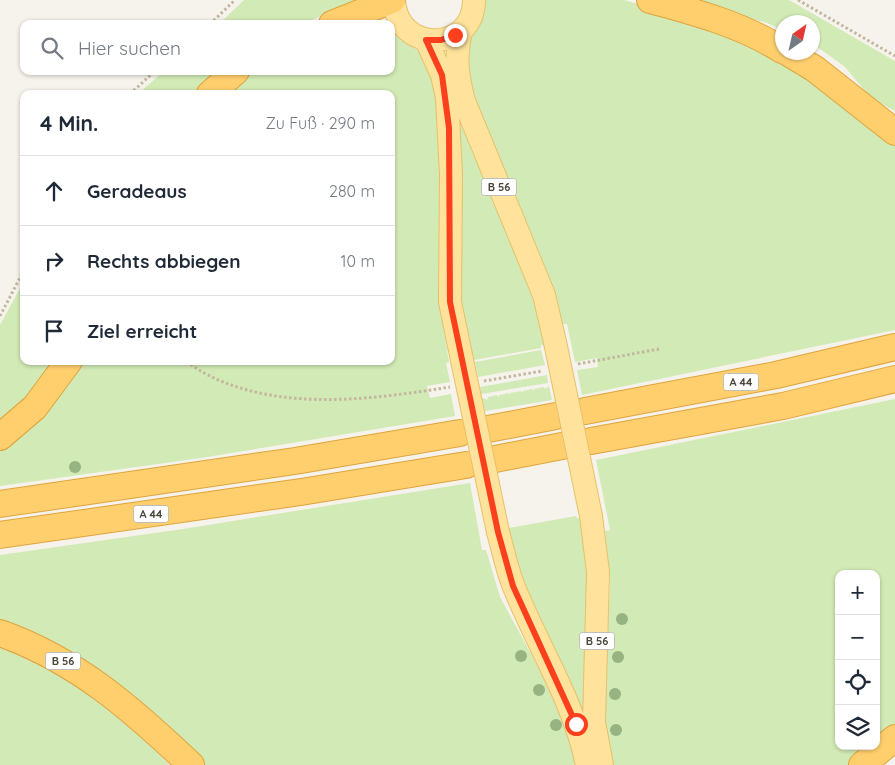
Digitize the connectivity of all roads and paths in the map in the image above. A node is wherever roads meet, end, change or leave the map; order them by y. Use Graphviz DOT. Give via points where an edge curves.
graph roads {
  1 [pos="235,0"];
  2 [pos="393,0"];
  3 [pos="474,0"];
  4 [pos="650,0"];
  5 [pos="798,0"];
  6 [pos="214,20"];
  7 [pos="342,20"];
  8 [pos="461,31"];
  9 [pos="426,40"];
  10 [pos="775,46"];
  11 [pos="895,56"];
  12 [pos="799,60"];
  13 [pos="151,75"];
  14 [pos="231,75"];
  15 [pos="134,90"];
  16 [pos="215,90"];
  17 [pos="895,132"];
  18 [pos="20,278"];
  19 [pos="0,316"];
  20 [pos="895,347"];
  21 [pos="659,349"];
  22 [pos="66,365"];
  23 [pos="193,365"];
  24 [pos="576,365"];
  25 [pos="546,370"];
  26 [pos="895,379"];
  27 [pos="479,382"];
  28 [pos="450,387"];
  29 [pos="585,411"];
  30 [pos="556,416"];
  31 [pos="488,429"];
  32 [pos="460,433"];
  33 [pos="0,437"];
  34 [pos="591,441"];
  35 [pos="562,446"];
  36 [pos="495,458"];
  37 [pos="466,465"];
  38 [pos="0,504"];
  39 [pos="0,535"];
  40 [pos="0,633"];
  41 [pos="895,738"];
  42 [pos="191,765"];
  43 [pos="587,765"];
  44 [pos="602,765"];
  45 [pos="862,765"];
  1 -- 6 [label="path"];
  2 -- 7 [label="highway"];
  2 -- 9 [label="main road" via="401,23 415,36"];
  3 -- 8 [label="main road, B 56" via="470,20"];
  4 -- 10 [label="highway" via="726,24"];
  5 -- 11 [label="path"];
  8 -- 9 [label="main road" via="441,40"];
  8 -- 44 [label="main road, B 56, bridge" via="456,53 464,102 544,295 591,516 598,572 594,722"];
  9 -- 43 [label="main road, bridge" via="442,75 446,98 451,174 450,302 498,532 513,586 562,688"];
  12 -- 17 [label="highway"];
  13 -- 15 [label="path"];
  14 -- 16 [label="highway"];
  18 -- 19 [label="path"];
  20 -- 29 [label="highway, A 44" via="776,375"];
  21 -- 24 [label="path"];
  22 -- 33 [label="highway" via="35,407"];
  23 -- 28 [label="path" via="249,392 284,397 326,400"];
  25 -- 27 [label="path"];
  26 -- 34 [label="highway" via="784,406"];
  30 -- 31 [label="highway"];
  32 -- 38 [label="highway" via="295,461"];
  35 -- 36 [label="highway"];
  37 -- 39 [label="highway, A 44"];
  40 -- 42 [label="highway, B 56" via="50,654 86,675 138,716"];
  41 -- 45 [label="highway"];
}
